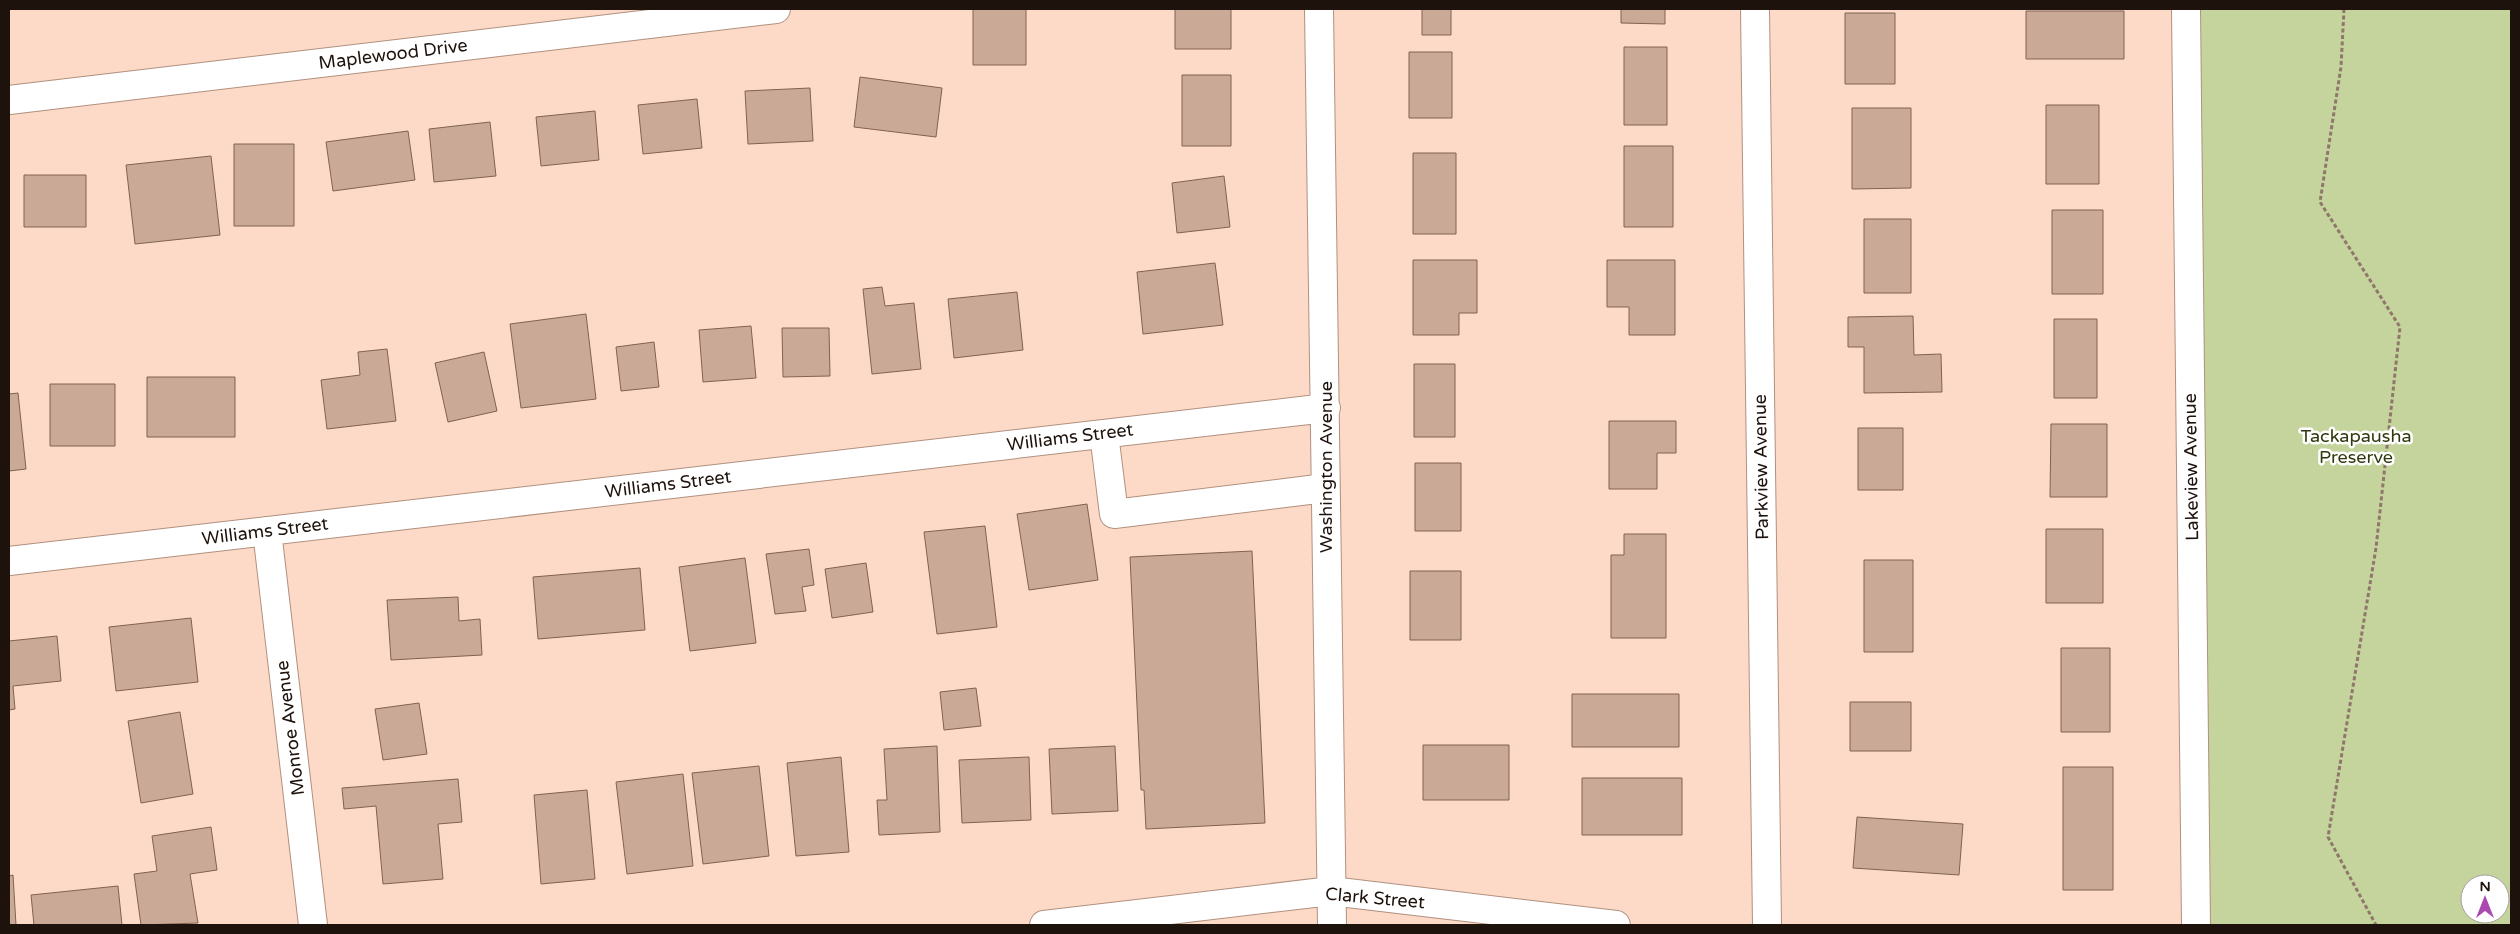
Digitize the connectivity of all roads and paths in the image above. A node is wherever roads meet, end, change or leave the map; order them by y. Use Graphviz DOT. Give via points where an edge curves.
graph roads {
  1 [pos="776,9"];
  2 [pos="1319,9"];
  3 [pos="1755,9"];
  4 [pos="2186,9"];
  5 [pos="2344,9"];
  6 [pos="9,100"];
  7 [pos="1326,408"];
  8 [pos="1104,434"];
  9 [pos="1325,488"];
  10 [pos="267,531"];
  11 [pos="9,560"];
  12 [pos="1332,891"];
  13 [pos="314,925"];
  14 [pos="1044,925"];
  15 [pos="1332,925"];
  16 [pos="1616,925"];
  17 [pos="1767,925"];
  18 [pos="2196,925"];
  19 [pos="2376,925"];
  1 -- 6 [label="street, Maplewood Drive"];
  2 -- 7 [label="street, Washington Avenue"];
  3 -- 17 [label="street, Parkview Avenue"];
  4 -- 18 [label="street, Lakeview Avenue"];
  5 -- 19 [label="path" via="2341,67 2320,202 2400,327 2376,548 2328,837"];
  7 -- 8 [label="street, Williams Street"];
  7 -- 9 [label="street, Washington Avenue"];
  8 -- 9 [label="street" via="1114,514"];
  8 -- 10 [label="street, Williams Street"];
  9 -- 12 [label="street, Washington Avenue"];
  10 -- 11 [label="street, Williams Street"];
  10 -- 13 [label="street, Monroe Avenue"];
  12 -- 14 [label="street, Clark Street"];
  12 -- 15 [label="street, Washington Avenue"];
  12 -- 16 [label="street, Clark Street"];
}
